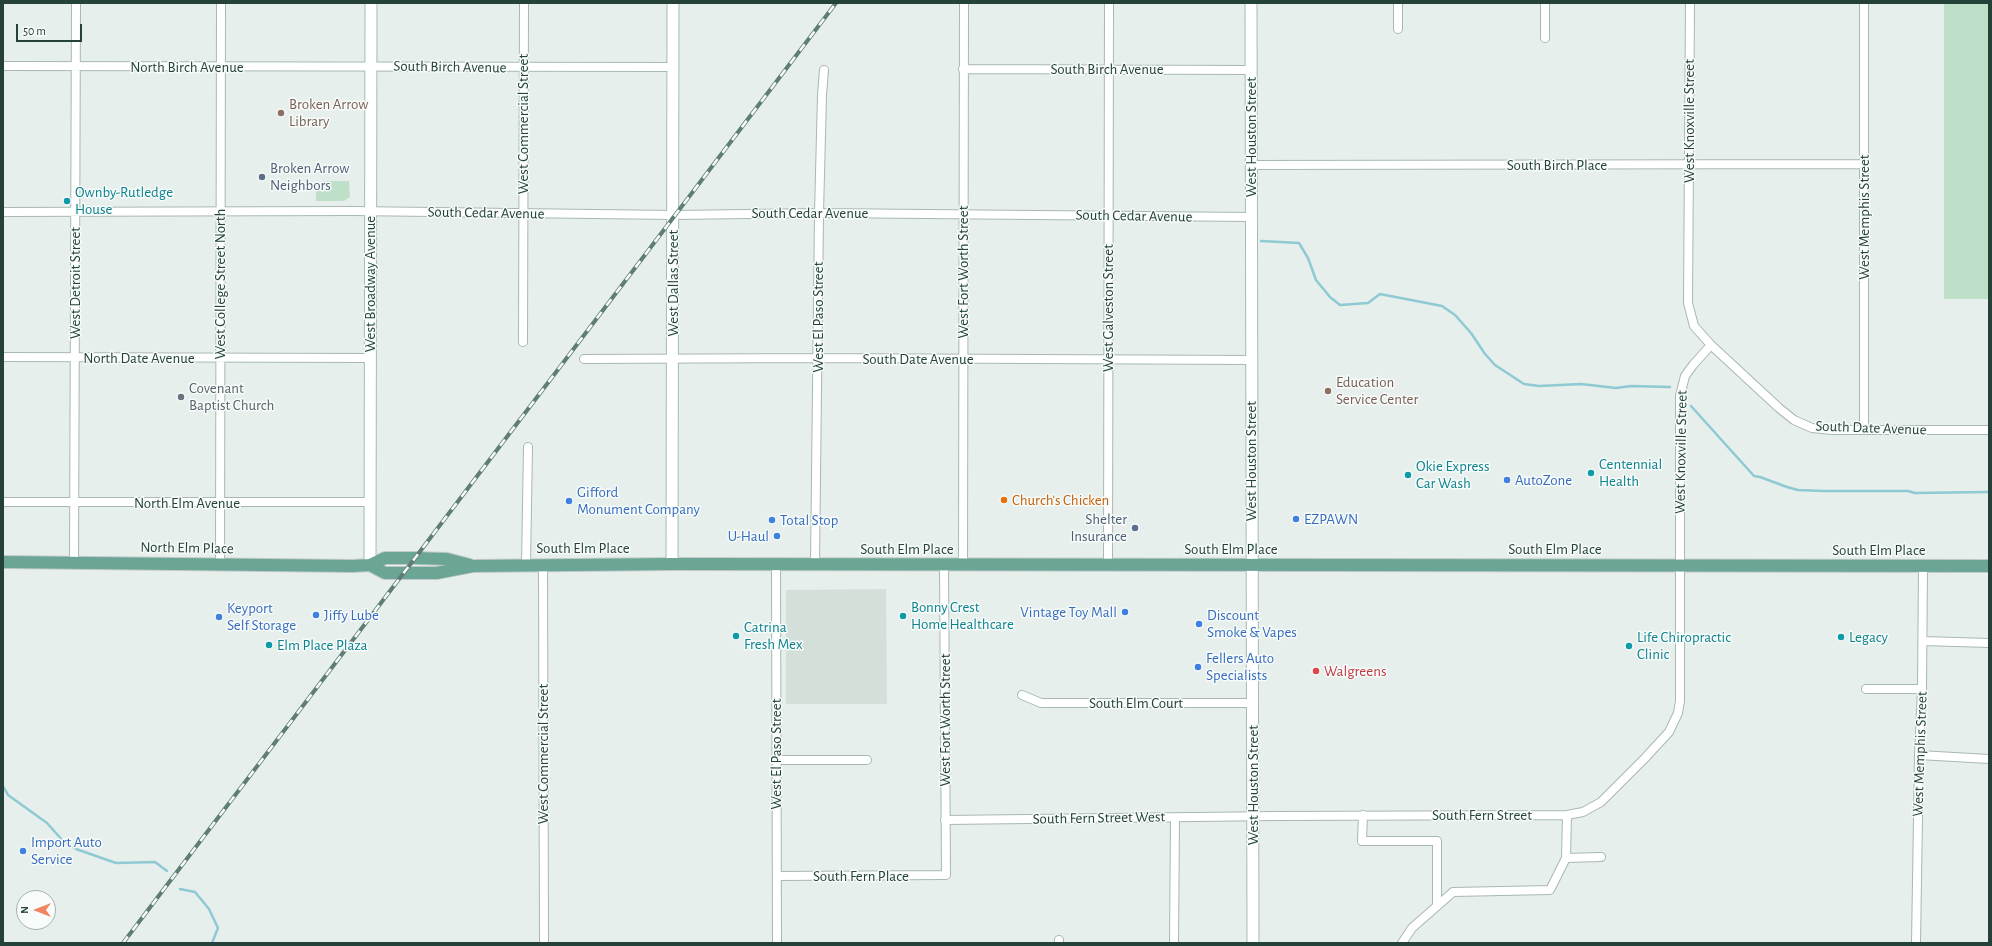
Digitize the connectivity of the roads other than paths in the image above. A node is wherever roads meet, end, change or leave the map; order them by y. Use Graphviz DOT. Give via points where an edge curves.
graph roads {
  1 [pos="76,3"];
  2 [pos="221,3"];
  3 [pos="371,3"];
  4 [pos="524,3"];
  5 [pos="673,3"];
  6 [pos="964,3"];
  7 [pos="1109,3"];
  8 [pos="1251,3"];
  9 [pos="1398,3"];
  10 [pos="1545,3"];
  11 [pos="1690,3"];
  12 [pos="1864,3"];
  13 [pos="1398,29"];
  14 [pos="1545,38"];
  15 [pos="3,66"];
  16 [pos="76,67"];
  17 [pos="221,67"];
  18 [pos="370,67"];
  19 [pos="523,67"];
  20 [pos="673,67"];
  21 [pos="963,69"];
  22 [pos="1108,69"];
  23 [pos="824,70"];
  24 [pos="1251,70"];
  25 [pos="1864,164"];
  26 [pos="1251,165"];
  27 [pos="1689,165"];
  28 [pos="370,211"];
  29 [pos="3,212"];
  30 [pos="75,212"];
  31 [pos="220,212"];
  32 [pos="819,213"];
  33 [pos="523,214"];
  34 [pos="963,214"];
  35 [pos="673,215"];
  36 [pos="1108,215"];
  37 [pos="1251,217"];
  38 [pos="523,342"];
  39 [pos="1711,345"];
  40 [pos="3,357"];
  41 [pos="76,358"];
  42 [pos="220,358"];
  43 [pos="370,358"];
  44 [pos="818,358"];
  45 [pos="584,359"];
  46 [pos="673,359"];
  47 [pos="963,359"];
  48 [pos="1108,359"];
  49 [pos="1251,360"];
  50 [pos="1864,430"];
  51 [pos="1989,430"];
  52 [pos="528,447"];
  53 [pos="3,502"];
  54 [pos="370,502"];
  55 [pos="75,503"];
  56 [pos="220,503"];
  57 [pos="3,562"];
  58 [pos="74,563"];
  59 [pos="672,564"];
  60 [pos="815,564"];
  61 [pos="963,564"];
  62 [pos="220,565"];
  63 [pos="370,565"];
  64 [pos="526,565"];
  65 [pos="543,565"];
  66 [pos="776,565"];
  67 [pos="944,565"];
  68 [pos="1108,565"];
  69 [pos="1252,565"];
  70 [pos="1680,565"];
  71 [pos="1923,566"];
  72 [pos="1989,566"];
  73 [pos="1923,641"];
  74 [pos="1989,643"];
  75 [pos="1866,689"];
  76 [pos="1922,689"];
  77 [pos="1022,695"];
  78 [pos="1252,703"];
  79 [pos="1674,725"];
  80 [pos="1919,756"];
  81 [pos="1989,758"];
  82 [pos="777,760"];
  83 [pos="867,760"];
  84 [pos="1363,815"];
  85 [pos="1567,815"];
  86 [pos="1253,816"];
  87 [pos="1175,818"];
  88 [pos="945,820"];
  89 [pos="1601,857"];
  90 [pos="1566,858"];
  91 [pos="777,876"];
  92 [pos="946,876"];
  93 [pos="1436,905"];
  94 [pos="544,943"];
  95 [pos="777,943"];
  96 [pos="1174,943"];
  97 [pos="1253,943"];
  98 [pos="1402,943"];
  99 [pos="1916,943"];
  1 -- 16 [label="street, West Detroit Street"];
  2 -- 17 [label="street, West College Street North"];
  3 -- 18 [label="street, West Broadway Avenue"];
  4 -- 19 [label="street, West Commercial Street"];
  5 -- 20 [label="street, West Dallas Street"];
  6 -- 21 [label="street, West Fort Worth Street"];
  7 -- 22 [label="street, West Galveston Street"];
  8 -- 24 [label="street, West Houston Street"];
  9 -- 13 [label="street"];
  10 -- 14 [label="street"];
  11 -- 27 [label="street, West Knoxville Street"];
  12 -- 25 [label="street, West Memphis Street"];
  15 -- 16 [label="street, North Birch Avenue"];
  16 -- 17 [label="street, North Birch Avenue"];
  16 -- 30 [label="street, West Detroit Street"];
  17 -- 18 [label="street, North Birch Avenue"];
  17 -- 31 [label="street, West College Street North"];
  18 -- 19 [label="street, South Birch Avenue"];
  18 -- 28 [label="street, West Broadway Avenue"];
  19 -- 20 [label="street, South Birch Avenue"];
  19 -- 33 [label="street, West Commercial Street"];
  20 -- 35 [label="street, West Dallas Street"];
  21 -- 22 [label="street, South Birch Avenue"];
  21 -- 34 [label="street, West Fort Worth Street"];
  22 -- 24 [label="street, South Birch Avenue"];
  22 -- 36 [label="street, West Galveston Street"];
  23 -- 32 [label="street, West El Paso Street"];
  24 -- 26 [label="street, West Houston Street"];
  25 -- 27 [label="street, South Birch Place"];
  25 -- 50 [label="street, West Memphis Street"];
  26 -- 27 [label="street, South Birch Place"];
  26 -- 37 [label="street, West Houston Street"];
  27 -- 39 [label="street, West Knoxville Street" via="1689,311 1698,332"];
  28 -- 31 [label="street, South Cedar Avenue"];
  28 -- 33 [label="street, South Cedar Avenue"];
  28 -- 43 [label="street, West Broadway Avenue"];
  29 -- 30 [label="street, South Cedar Avenue"];
  30 -- 31 [label="street, South Cedar Avenue"];
  30 -- 41 [label="street, West Detroit Street"];
  31 -- 42 [label="street, West College Street North"];
  32 -- 34 [label="street, South Cedar Avenue"];
  32 -- 35 [label="street, South Cedar Avenue"];
  32 -- 44 [label="street, West El Paso Street"];
  33 -- 35 [label="street, South Cedar Avenue"];
  33 -- 38 [label="street, West Commercial Street"];
  34 -- 36 [label="street, South Cedar Avenue"];
  34 -- 47 [label="street, West Fort Worth Street"];
  35 -- 46 [label="street, West Dallas Street"];
  36 -- 37 [label="street, South Cedar Avenue"];
  36 -- 48 [label="street, West Galveston Street"];
  37 -- 49 [label="street, West Houston Street"];
  39 -- 50 [label="street, South Date Avenue" via="1794,420 1822,430"];
  39 -- 70 [label="street, West Knoxville Street" via="1693,364 1681,388"];
  40 -- 41 [label="street, North Date Avenue"];
  41 -- 42 [label="street, North Date Avenue"];
  41 -- 55 [label="street, West Detroit Street"];
  42 -- 43 [label="street, North Date Avenue"];
  42 -- 56 [label="street, West College Street North"];
  43 -- 54 [label="street, West Broadway Avenue"];
  44 -- 46 [label="street, South Date Avenue"];
  44 -- 47 [label="street, South Date Avenue"];
  44 -- 60 [label="street, West El Paso Street"];
  45 -- 46 [label="street, South Date Avenue"];
  46 -- 59 [label="street, West Dallas Street"];
  47 -- 48 [label="street, South Date Avenue"];
  47 -- 61 [label="street, West Fort Worth Street"];
  48 -- 49 [label="street, South Date Avenue"];
  48 -- 68 [label="street, West Galveston Street"];
  49 -- 69 [label="street, West Houston Street"];
  50 -- 51 [label="street, South Date Avenue"];
  52 -- 64 [label="street"];
  53 -- 55 [label="street, North Elm Avenue"];
  54 -- 56 [label="street, North Elm Avenue"];
  54 -- 63 [label="street, West Broadway Avenue"];
  55 -- 56 [label="street, North Elm Avenue"];
  55 -- 58 [label="street, West Detroit Street"];
  56 -- 62 [label="street, West College Street North"];
  57 -- 58 [label="main road, North Elm Place"];
  58 -- 62 [label="main road, North Elm Place"];
  59 -- 65 [label="main road, South Elm Place"];
  59 -- 66 [label="main road, South Elm Place"];
  60 -- 66 [label="main road, South Elm Place"];
  60 -- 67 [label="main road, South Elm Place"];
  61 -- 67 [label="main road, South Elm Place"];
  61 -- 68 [label="main road, South Elm Place"];
  62 -- 63 [label="main road, North Elm Place"];
  63 -- 64 [label="main road, South Elm Place" via="385,573 438,573 474,566"];
  64 -- 65 [label="main road, South Elm Place"];
  65 -- 94 [label="street, West Commercial Street"];
  66 -- 82 [label="street, West El Paso Street"];
  67 -- 88 [label="street, West Fort Worth Street"];
  68 -- 69 [label="main road, South Elm Place"];
  69 -- 70 [label="main road, South Elm Place"];
  69 -- 78 [label="street, West Houston Street"];
  70 -- 71 [label="main road, South Elm Place"];
  70 -- 79 [label="street, West Knoxville Street" via="1680,701"];
  71 -- 72 [label="main road, South Elm Place"];
  71 -- 73 [label="street, West Memphis Street"];
  73 -- 74 [label="street"];
  73 -- 76 [label="street, West Memphis Street"];
  75 -- 76 [label="street"];
  76 -- 80 [label="street, West Memphis Street"];
  77 -- 78 [label="street, South Elm Court" via="1041,703"];
  78 -- 86 [label="street, West Houston Street"];
  79 -- 85 [label="street, South Fern Street" via="1601,802 1583,812"];
  80 -- 81 [label="street"];
  80 -- 99 [label="street, West Memphis Street"];
  82 -- 83 [label="street"];
  82 -- 91 [label="street, West El Paso Street"];
  84 -- 85 [label="street, South Fern Street"];
  84 -- 86 [label="street, South Fern Street"];
  84 -- 93 [label="street" via="1362,841 1437,841"];
  85 -- 90 [label="street"];
  86 -- 87 [label="street, South Fern Street West"];
  86 -- 97 [label="street, West Houston Street"];
  87 -- 88 [label="street, South Fern Street West"];
  87 -- 96 [label="street"];
  88 -- 92 [label="street, West Fort Worth Street"];
  89 -- 90 [label="street"];
  90 -- 93 [label="street" via="1550,890 1453,892"];
  91 -- 92 [label="street, South Fern Place"];
  91 -- 95 [label="street, West El Paso Street"];
  93 -- 98 [label="street" via="1412,928"];
}
